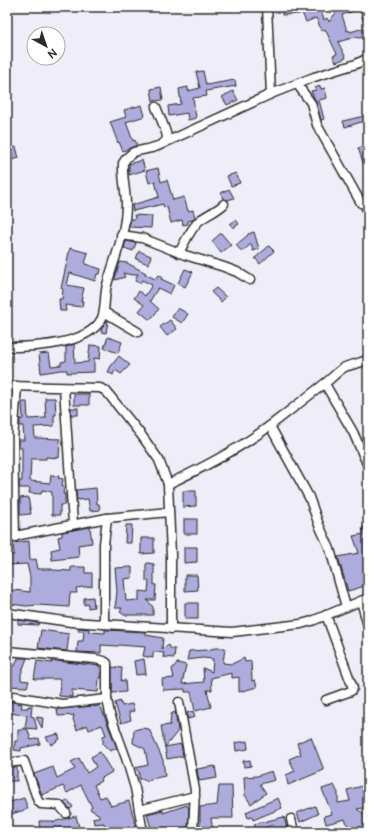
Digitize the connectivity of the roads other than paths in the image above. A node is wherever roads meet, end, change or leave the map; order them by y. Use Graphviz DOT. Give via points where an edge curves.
graph roads {
  1 [pos="267,7"];
  2 [pos="364,7"];
  3 [pos="368,19"];
  4 [pos="368,58"];
  5 [pos="297,84"];
  6 [pos="271,94"];
  7 [pos="156,107"];
  8 [pos="164,143"];
  9 [pos="365,203"];
  10 [pos="224,204"];
  11 [pos="368,214"];
  12 [pos="121,235"];
  13 [pos="179,253"];
  14 [pos="250,280"];
  15 [pos="104,312"];
  16 [pos="138,332"];
  17 [pos="7,347"];
  18 [pos="368,359"];
  19 [pos="325,384"];
  20 [pos="7,386"];
  21 [pos="17,386"];
  22 [pos="64,388"];
  23 [pos="270,426"];
  24 [pos="368,466"];
  25 [pos="168,484"];
  26 [pos="169,512"];
  27 [pos="107,518"];
  28 [pos="73,524"];
  29 [pos="11,538"];
  30 [pos="365,599"];
  31 [pos="346,607"];
  32 [pos="7,613"];
  33 [pos="326,615"];
  34 [pos="104,624"];
  35 [pos="368,626"];
  36 [pos="171,628"];
  37 [pos="7,651"];
  38 [pos="7,695"];
  39 [pos="107,699"];
  40 [pos="326,700"];
  41 [pos="179,702"];
  42 [pos="7,763"];
  43 [pos="195,796"];
  44 [pos="139,810"];
  45 [pos="66,813"];
  46 [pos="290,819"];
  47 [pos="143,832"];
  48 [pos="193,832"];
  49 [pos="294,832"];
  1 -- 6 [label="street"];
  2 -- 3 [label="street"];
  4 -- 5 [label="street"];
  5 -- 6 [label="street"];
  5 -- 9 [label="street" via="311,103 317,125"];
  6 -- 8 [label="street"];
  7 -- 8 [label="street" via="167,138"];
  8 -- 12 [label="street" via="135,152 123,163 126,206"];
  9 -- 11 [label="street"];
  10 -- 13 [label="street" via="196,225"];
  12 -- 13 [label="street" via="142,238"];
  12 -- 15 [label="street" via="107,287"];
  13 -- 14 [label="street" via="224,267"];
  15 -- 16 [label="street"];
  15 -- 17 [label="street" via="97,326 79,338 41,346"];
  18 -- 19 [label="street" via="342,369"];
  19 -- 23 [label="street"];
  19 -- 24 [label="street" via="353,432"];
  20 -- 21 [label="street"];
  21 -- 22 [label="street"];
  21 -- 29 [label="street"];
  22 -- 25 [label="street" via="100,388 106,391 159,460"];
  22 -- 28 [label="street"];
  23 -- 25 [label="street" via="212,463"];
  23 -- 31 [label="street" via="309,497 330,549"];
  25 -- 26 [label="street"];
  26 -- 27 [label="street"];
  26 -- 36 [label="street"];
  27 -- 28 [label="street"];
  27 -- 34 [label="street" via="104,544"];
  28 -- 29 [label="street"];
  30 -- 31 [label="street"];
  30 -- 35 [label="street"];
  31 -- 33 [label="street"];
  32 -- 34 [label="street"];
  33 -- 36 [label="street" via="301,624 232,632"];
  33 -- 40 [label="street" via="353,688"];
  34 -- 36 [label="street"];
  37 -- 39 [label="street" via="104,660 107,666"];
  38 -- 39 [label="street" via="62,704"];
  39 -- 44 [label="street" via="131,774"];
  41 -- 43 [label="street"];
  42 -- 45 [label="street" via="24,761 38,801 59,805"];
  43 -- 44 [label="street"];
  43 -- 48 [label="street"];
  44 -- 47 [label="street"];
  46 -- 49 [label="street"];
}
